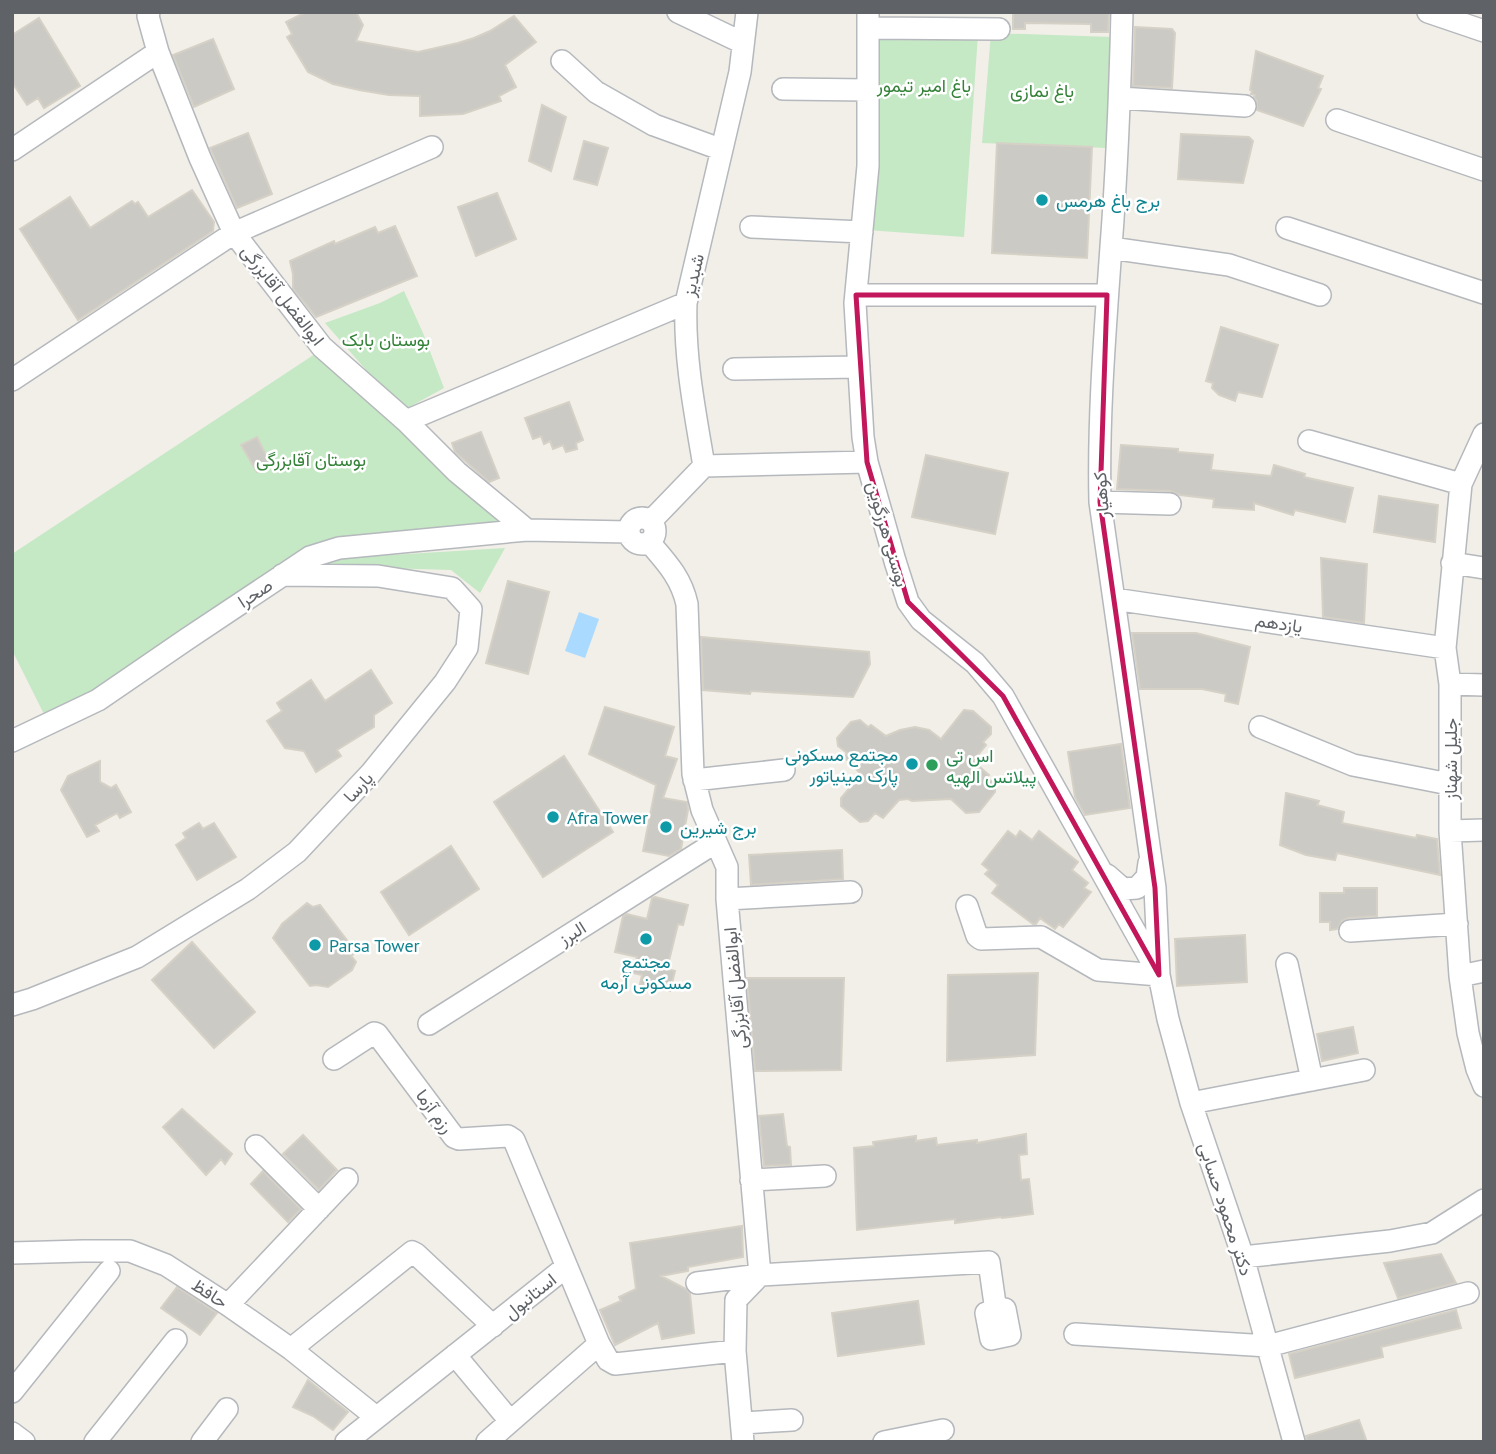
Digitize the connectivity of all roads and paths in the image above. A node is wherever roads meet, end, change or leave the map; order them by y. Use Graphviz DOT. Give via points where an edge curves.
graph roads {
  1 [pos="149,12"];
  2 [pos="678,12"];
  3 [pos="747,12"];
  4 [pos="1122,12"];
  5 [pos="1429,12"];
  6 [pos="868,20"];
  7 [pos="999,29"];
  8 [pos="1484,31"];
  9 [pos="743,43"];
  10 [pos="158,52"];
  11 [pos="562,61"];
  12 [pos="783,89"];
  13 [pos="868,90"];
  14 [pos="1120,98"];
  15 [pos="1245,106"];
  16 [pos="1337,120"];
  17 [pos="432,147"];
  18 [pos="720,149"];
  19 [pos="12,150"];
  20 [pos="1484,170"];
  21 [pos="751,227"];
  22 [pos="1287,228"];
  23 [pos="862,232"];
  24 [pos="234,233"];
  25 [pos="1111,248"];
  26 [pos="1484,293"];
  27 [pos="856,295"];
  28 [pos="1107,295"];
  29 [pos="1320,295"];
  30 [pos="686,303"];
  31 [pos="859,367"];
  32 [pos="734,369"];
  33 [pos="12,380"];
  34 [pos="406,421"];
  35 [pos="1484,434"];
  36 [pos="1309,441"];
  37 [pos="867,462"];
  38 [pos="704,466"];
  39 [pos="1461,484"];
  40 [pos="1100,502"];
  41 [pos="1170,504"];
  42 [pos="527,530"];
  43 [pos="650,531"];
  44 [pos="1452,563"];
  45 [pos="1484,568"];
  46 [pos="282,575"];
  47 [pos="1114,599"];
  48 [pos="1445,648"];
  49 [pos="1450,684"];
  50 [pos="1484,685"];
  51 [pos="1260,727"];
  52 [pos="12,741"];
  53 [pos="784,770"];
  54 [pos="694,780"];
  55 [pos="1449,784"];
  56 [pos="1484,830"];
  57 [pos="1450,831"];
  58 [pos="716,842"];
  59 [pos="1150,853"];
  60 [pos="1100,869"];
  61 [pos="851,892"];
  62 [pos="727,900"];
  63 [pos="967,906"];
  64 [pos="1457,924"];
  65 [pos="1350,931"];
  66 [pos="1287,964"];
  67 [pos="1484,971"];
  68 [pos="1159,975"];
  69 [pos="1460,976"];
  70 [pos="12,1005"];
  71 [pos="429,1024"];
  72 [pos="334,1059"];
  73 [pos="1364,1070"];
  74 [pos="1312,1080"];
  75 [pos="1484,1086"];
  76 [pos="1191,1103"];
  77 [pos="256,1146"];
  78 [pos="825,1176"];
  79 [pos="348,1179"];
  80 [pos="751,1180"];
  81 [pos="1484,1200"];
  82 [pos="319,1209"];
  83 [pos="12,1253"];
  84 [pos="1243,1257"];
  85 [pos="566,1267"];
  86 [pos="109,1271"];
  87 [pos="760,1275"];
  88 [pos="697,1283"];
  89 [pos="1468,1293"];
  90 [pos="228,1305"];
  91 [pos="996,1311"];
  92 [pos="493,1326"];
  93 [pos="1075,1334"];
  94 [pos="176,1340"];
  95 [pos="599,1343"];
  96 [pos="1268,1346"];
  97 [pos="290,1349"];
  98 [pos="735,1351"];
  99 [pos="455,1355"];
  100 [pos="12,1392"];
  101 [pos="228,1409"];
  102 [pos="376,1417"];
  103 [pos="792,1420"];
  104 [pos="510,1422"];
  105 [pos="943,1430"];
  106 [pos="12,1433"];
  107 [pos="743,1433"];
  108 [pos="24,1442"];
  109 [pos="95,1442"];
  110 [pos="202,1442"];
  111 [pos="346,1442"];
  112 [pos="487,1442"];
  113 [pos="884,1442"];
  114 [pos="1294,1442"];
  1 -- 10 [label="street, ابوالفضل آقابزرگی"];
  2 -- 9 [label="street"];
  3 -- 9 [label="street, شبدیز"];
  4 -- 14 [label="street, کوهیار"];
  5 -- 8 [label="street"];
  6 -- 7 [label="street"];
  6 -- 13 [label="street, بوسنی هرزگوین"];
  9 -- 18 [label="street, شبدیز"];
  10 -- 19 [label="street"];
  10 -- 24 [label="street, ابوالفضل آقابزرگی"];
  11 -- 18 [label="street" via="596,92 654,125"];
  12 -- 13 [label="street"];
  13 -- 23 [label="street, بوسنی هرزگوین"];
  14 -- 15 [label="street"];
  14 -- 25 [label="street, کوهیار"];
  16 -- 20 [label="street"];
  17 -- 24 [label="street"];
  18 -- 30 [label="street, شبدیز"];
  21 -- 23 [label="street"];
  22 -- 26 [label="street"];
  23 -- 27 [label="street, بوسنی هرزگوین"];
  24 -- 33 [label="street"];
  24 -- 34 [label="street, ابوالفضل آقابزرگی" via="322,347"];
  25 -- 28 [label="street, کوهیار"];
  25 -- 29 [label="street" via="1229,265"];
  27 -- 28 [label="street"];
  27 -- 31 [label="street, بوسنی هرزگوین"];
  28 -- 40 [label="street, کوهیار"];
  30 -- 34 [label="street"];
  30 -- 38 [label="street, شبدیز" via="685,333"];
  31 -- 32 [label="street"];
  31 -- 37 [label="street, بوسنی هرزگوین"];
  34 -- 42 [label="street, ابوالفضل آقابزرگی" via="457,472"];
  35 -- 39 [label="street, جلیل شهناز"];
  36 -- 39 [label="street"];
  37 -- 38 [label="street"];
  37 -- 60 [label="street, بوسنی هرزگوین" via="908,602 921,620 975,663 1003,696"];
  38 -- 43 [label="street"];
  39 -- 44 [label="street, جلیل شهناز"];
  40 -- 41 [label="street"];
  40 -- 47 [label="street, کوهیار"];
  42 -- 43 [label="street" via="629,532 639,543"];
  42 -- 46 [label="street, صحرا" via="339,548 310,557"];
  43 -- 54 [label="street, ابوالفضل آقابزرگی" via="679,579 687,604"];
  44 -- 45 [label="street"];
  44 -- 48 [label="street, جلیل شهناز"];
  46 -- 52 [label="street, صحرا" via="98,700"];
  46 -- 70 [label="street, پارسا" via="377,576 452,588 471,610 467,648 371,773 297,852 248,889 137,957"];
  47 -- 48 [label="street, یازدهم"];
  47 -- 59 [label="street, کوهیار"];
  48 -- 49 [label="street, جلیل شهناز"];
  49 -- 50 [label="street"];
  49 -- 55 [label="street, جلیل شهناز"];
  51 -- 55 [label="street" via="1353,765"];
  53 -- 54 [label="street"];
  54 -- 58 [label="street, ابوالفضل آقابزرگی"];
  55 -- 57 [label="street, جلیل شهناز"];
  56 -- 57 [label="street"];
  57 -- 64 [label="street, جلیل شهناز"];
  58 -- 62 [label="street, ابوالفضل آقابزرگی" via="727,867"];
  58 -- 71 [label="street, البرز"];
  59 -- 60 [label="street" via="1147,877 1138,888 1123,890"];
  59 -- 68 [label="street, کوهیار"];
  60 -- 68 [label="street, بوسنی هرزگوین"];
  61 -- 62 [label="street"];
  62 -- 80 [label="street, ابوالفضل آقابزرگی"];
  63 -- 68 [label="street" via="981,939 1041,937 1098,970"];
  64 -- 65 [label="street"];
  64 -- 69 [label="street, جلیل شهناز"];
  66 -- 74 [label="street"];
  67 -- 69 [label="street"];
  68 -- 76 [label="street, دکتر محمود حسابی"];
  69 -- 75 [label="street, جلیل شهناز" via="1468,1033"];
  72 -- 85 [label="street, رزم آزما" via="377,1034 454,1138 511,1137"];
  73 -- 74 [label="street"];
  74 -- 76 [label="street"];
  76 -- 84 [label="street, دکتر محمود حسابی"];
  77 -- 82 [label="street"];
  78 -- 80 [label="street"];
  79 -- 82 [label="street"];
  80 -- 87 [label="street, ابوالفضل آقابزرگی"];
  81 -- 84 [label="street" via="1432,1233"];
  82 -- 90 [label="street"];
  83 -- 90 [label="street, حافظ" via="130,1251 166,1265"];
  84 -- 96 [label="street, دکتر محمود حسابی"];
  85 -- 92 [label="street, استانبول"];
  85 -- 95 [label="street, استانبول"];
  86 -- 100 [label="street"];
  87 -- 88 [label="street"];
  87 -- 91 [label="street" via="989,1262"];
  87 -- 98 [label="street" via="736,1300"];
  89 -- 96 [label="street"];
  90 -- 97 [label="street, حافظ"];
  92 -- 97 [label="street" via="412,1252"];
  92 -- 99 [label="street, استانبول"];
  93 -- 96 [label="street"];
  94 -- 109 [label="street"];
  95 -- 98 [label="street, استانبول" via="615,1364"];
  95 -- 104 [label="street"];
  96 -- 114 [label="street, دکتر محمود حسابی"];
  97 -- 102 [label="street, حافظ"];
  98 -- 107 [label="street"];
  99 -- 102 [label="street, استانبول"];
  99 -- 104 [label="street"];
  101 -- 110 [label="street"];
  102 -- 111 [label="street, استانبول"];
  103 -- 107 [label="street"];
  104 -- 112 [label="street"];
  105 -- 113 [label="street"];
  106 -- 108 [label="street"];
}
